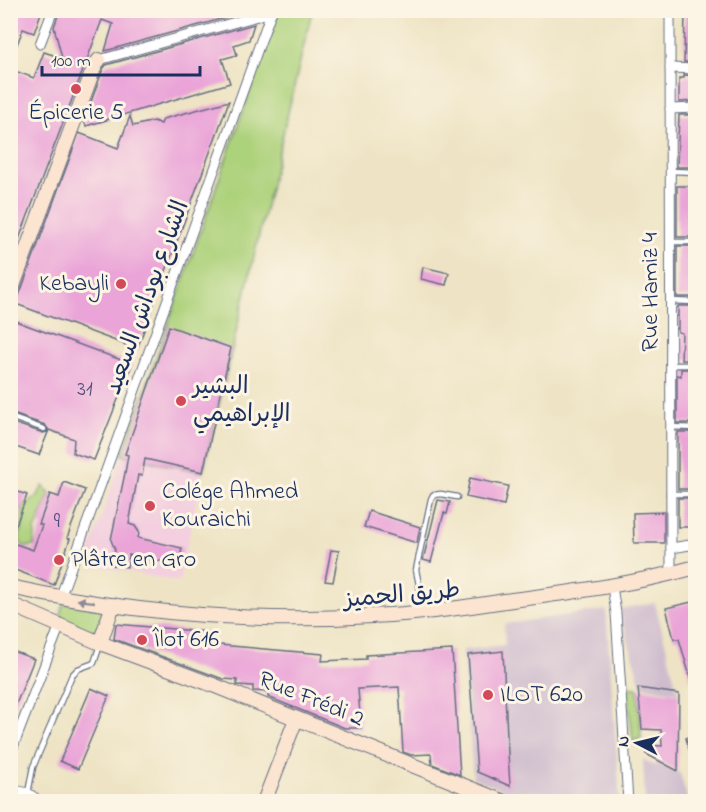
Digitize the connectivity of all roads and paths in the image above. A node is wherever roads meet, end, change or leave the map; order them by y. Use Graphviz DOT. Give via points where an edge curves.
graph roads {
  1 [pos="53,10"];
  2 [pos="669,10"];
  3 [pos="272,11"];
  4 [pos="40,44"];
  5 [pos="99,60"];
  6 [pos="670,68"];
  7 [pos="696,69"];
  8 [pos="696,108"];
  9 [pos="670,109"];
  10 [pos="670,171"];
  11 [pos="696,172"];
  12 [pos="670,242"];
  13 [pos="696,242"];
  14 [pos="10,294"];
  15 [pos="670,302"];
  16 [pos="696,302"];
  17 [pos="670,365"];
  18 [pos="696,365"];
  19 [pos="10,417"];
  20 [pos="670,427"];
  21 [pos="696,428"];
  22 [pos="44,429"];
  23 [pos="669,494"];
  24 [pos="696,494"];
  25 [pos="457,497"];
  26 [pos="696,544"];
  27 [pos="670,548"];
  28 [pos="696,567"];
  29 [pos="670,574"];
  30 [pos="696,575"];
  31 [pos="10,587"];
  32 [pos="613,593"];
  33 [pos="60,598"];
  34 [pos="10,604"];
  35 [pos="112,608"];
  36 [pos="425,612"];
  37 [pos="57,623"];
  38 [pos="100,643"];
  39 [pos="296,719"];
  40 [pos="10,755"];
  41 [pos="10,789"];
  42 [pos="28,793"];
  43 [pos="41,801"];
  44 [pos="264,801"];
  45 [pos="504,801"];
  46 [pos="628,801"];
  1 -- 4 [label="street"];
  2 -- 6 [label="street, Rue Hamiz 4"];
  3 -- 5 [label="street"];
  3 -- 33 [label="street, الشارع بوداش السعيد"];
  5 -- 14 [label="main road"];
  6 -- 7 [label="street"];
  6 -- 9 [label="street, Rue Hamiz 4"];
  8 -- 9 [label="street"];
  9 -- 10 [label="street, Rue Hamiz 4"];
  10 -- 11 [label="lane"];
  10 -- 12 [label="street, Rue Hamiz 4"];
  12 -- 13 [label="lane"];
  12 -- 15 [label="street, Rue Hamiz 4"];
  15 -- 16 [label="lane"];
  15 -- 17 [label="street, Rue Hamiz 4"];
  17 -- 18 [label="lane"];
  17 -- 20 [label="street, Rue Hamiz 4"];
  19 -- 22 [label="lane"];
  20 -- 21 [label="lane"];
  20 -- 23 [label="street, Rue Hamiz 4"];
  23 -- 24 [label="lane"];
  23 -- 27 [label="street, Rue Hamiz 4"];
  25 -- 36 [label="lane" via="441,494 431,499 416,570"];
  26 -- 27 [label="street"];
  27 -- 29 [label="street, Rue Hamiz 4"];
  28 -- 29 [label="main road, طريق الحميز"];
  29 -- 36 [label="main road, طريق الحميز" via="609,587"];
  30 -- 32 [label="main road, طريق الحميز"];
  31 -- 33 [label="main road"];
  32 -- 35 [label="main road, طريق الحميز" via="393,622 330,626 217,622"];
  32 -- 46 [label="street"];
  35 -- 33 [label="main road, one-way"];
  33 -- 37 [label="main road" via="53,607"];
  34 -- 37 [label="main road, Rue Frédi 2"];
  35 -- 36 [label="main road, طريق الحميز" via="330,618"];
  35 -- 38 [label="main road"];
  37 -- 38 [label="main road, Rue Frédi 2"];
  37 -- 40 [label="street"];
  38 -- 39 [label="main road, Rue Frédi 2"];
  38 -- 42 [label="lane" via="94,663 72,675 33,767"];
  39 -- 44 [label="main road"];
  39 -- 45 [label="main road, Rue Frédi 2"];
  41 -- 42 [label="street"];
  42 -- 43 [label="street"];
}
